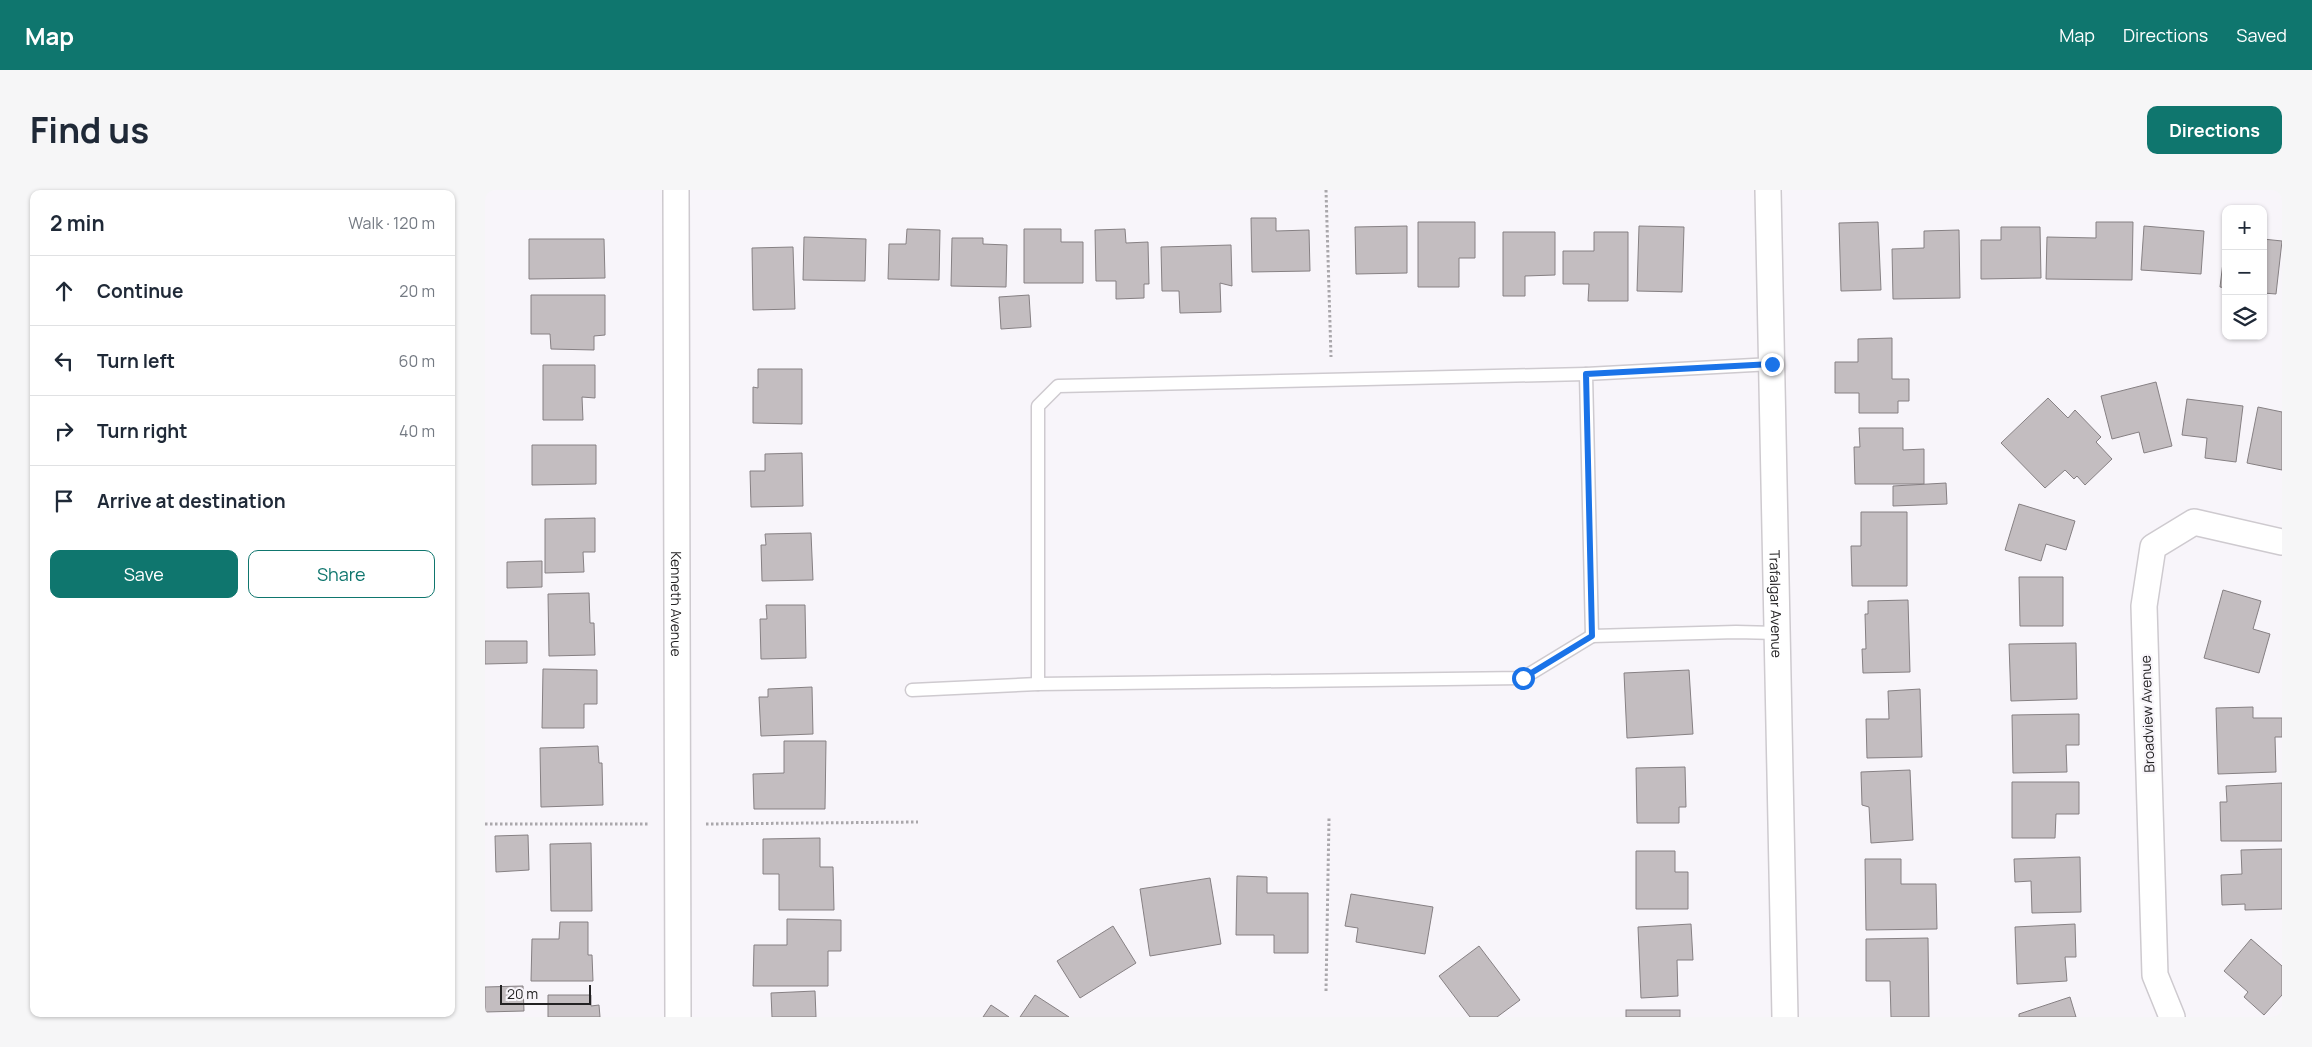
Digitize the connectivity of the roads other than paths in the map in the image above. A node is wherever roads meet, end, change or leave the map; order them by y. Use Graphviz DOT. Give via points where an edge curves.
graph roads {
  1 [pos="675,190"];
  2 [pos="1768,190"];
  3 [pos="1772,364"];
  4 [pos="1586,374"];
  5 [pos="2282,542"];
  6 [pos="1777,633"];
  7 [pos="1592,636"];
  8 [pos="1038,684"];
  9 [pos="912,690"];
  10 [pos="678,1017"];
  11 [pos="1785,1017"];
  12 [pos="2171,1017"];
  1 -- 10 [label="street, Kenneth Avenue"];
  2 -- 3 [label="street, Trafalgar Avenue"];
  3 -- 4 [label="lane"];
  3 -- 6 [label="street, Trafalgar Avenue"];
  4 -- 7 [label="lane"];
  4 -- 8 [label="lane" via="1058,386 1038,406"];
  5 -- 12 [label="street, Broadview Avenue" via="2194,522 2153,547 2143,606 2155,975"];
  6 -- 7 [label="lane"];
  6 -- 11 [label="street, Trafalgar Avenue"];
  7 -- 8 [label="lane" via="1523,678"];
  8 -- 9 [label="lane"];
}
